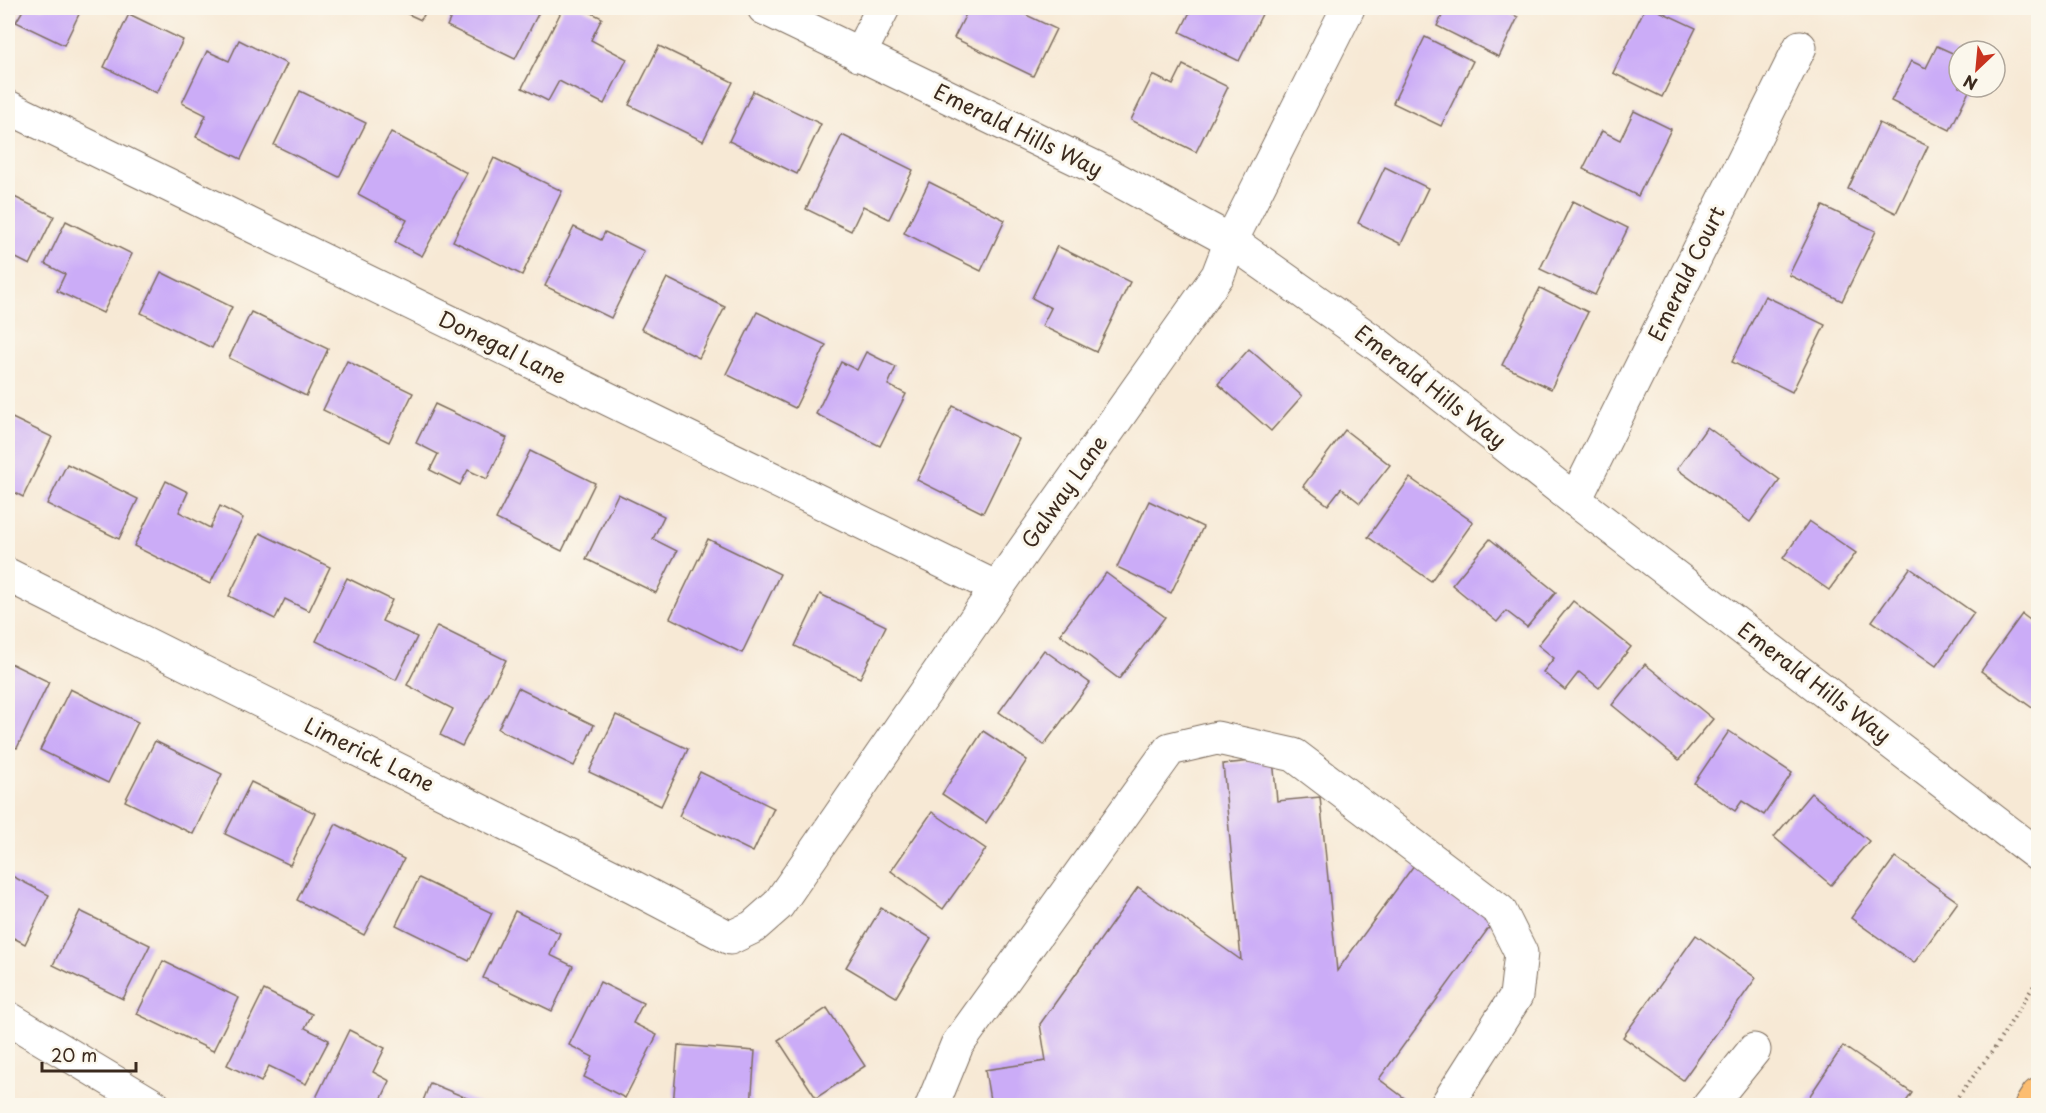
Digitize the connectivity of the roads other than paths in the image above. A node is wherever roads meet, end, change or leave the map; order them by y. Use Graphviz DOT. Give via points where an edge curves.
graph roads {
  1 [pos="764,8"];
  2 [pos="883,8"];
  3 [pos="1348,8"];
  4 [pos="1800,47"];
  5 [pos="859,55"];
  6 [pos="8,107"];
  7 [pos="1231,241"];
  8 [pos="1575,500"];
  9 [pos="8,575"];
  10 [pos="997,588"];
  11 [pos="2038,855"];
  12 [pos="730,938"];
  13 [pos="8,1018"];
  14 [pos="1754,1050"];
  15 [pos="2038,1095"];
  16 [pos="142,1103"];
  17 [pos="932,1106"];
  18 [pos="1446,1106"];
  19 [pos="1709,1106"];
  20 [pos="2031,1106"];
  1 -- 5 [label="street, Emerald Hills Way"];
  2 -- 5 [label="street"];
  3 -- 7 [label="street, Galway Lane"];
  4 -- 8 [label="street, Emerald Court"];
  5 -- 7 [label="street, Emerald Hills Way" via="1094,167"];
  6 -- 10 [label="street, Donegal Lane"];
  7 -- 8 [label="street, Emerald Hills Way" via="1378,345"];
  7 -- 10 [label="street, Galway Lane" via="1218,275"];
  8 -- 11 [label="street, Emerald Hills Way"];
  9 -- 12 [label="street, Limerick Lane"];
  10 -- 12 [label="street, Galway Lane" via="778,905 753,927"];
  13 -- 16 [label="street"];
  14 -- 19 [label="street"];
  15 -- 20 [label="main road"];
  17 -- 18 [label="street" via="957,1045 1170,749 1217,738 1294,755 1500,911 1521,953 1516,996"];
}
